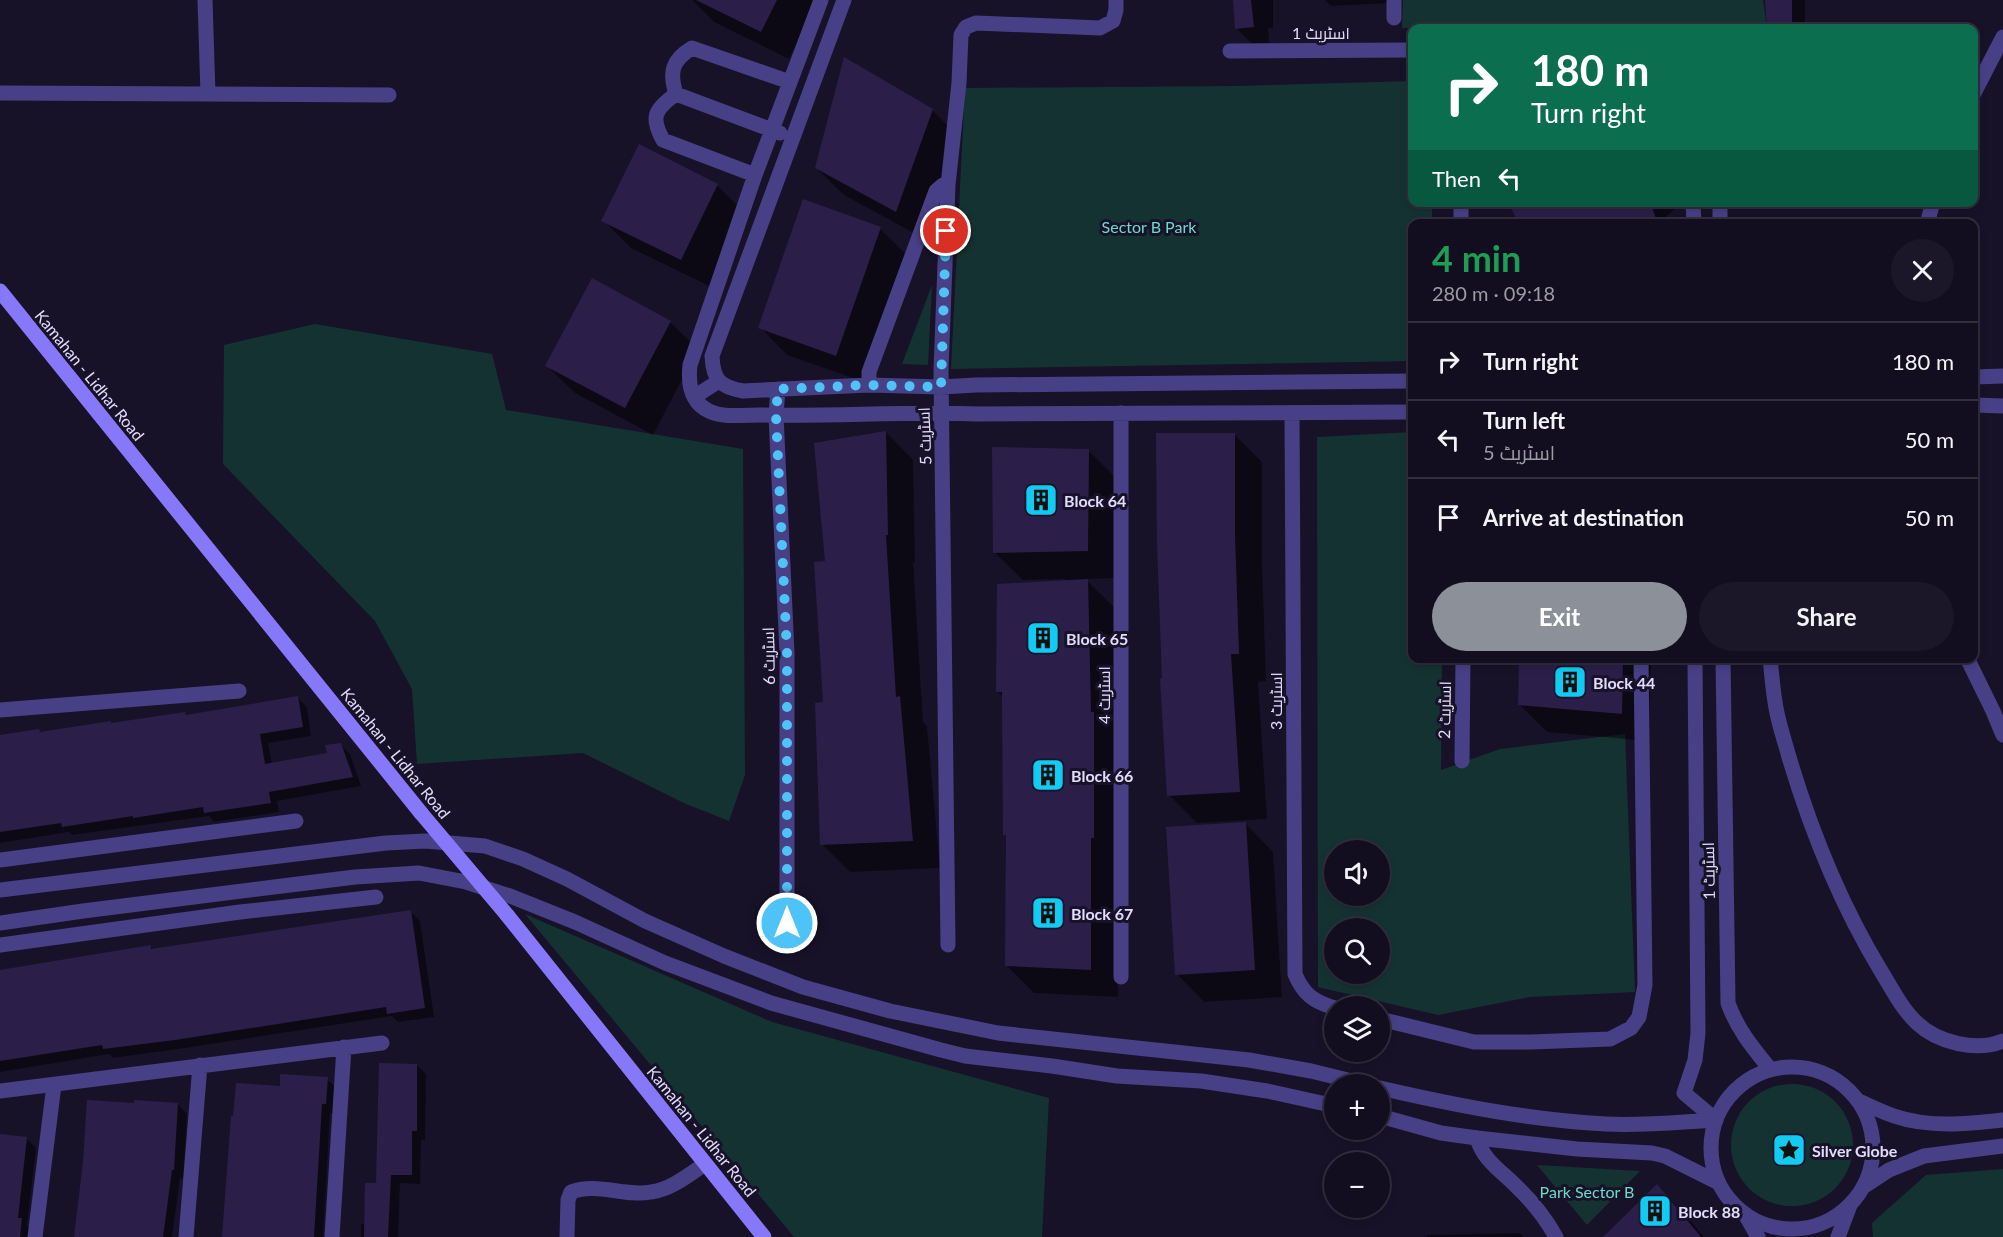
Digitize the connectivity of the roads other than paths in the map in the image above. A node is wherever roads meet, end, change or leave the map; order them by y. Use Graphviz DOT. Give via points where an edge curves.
graph roads {
  1 [pos="205,0"];
  2 [pos="821,0"];
  3 [pos="844,0"];
  4 [pos="1116,0"];
  5 [pos="1394,0"];
  6 [pos="1394,18"];
  7 [pos="2003,37"];
  8 [pos="1408,50"];
  9 [pos="1230,51"];
  10 [pos="790,82"];
  11 [pos="1978,85"];
  12 [pos="0,93"];
  13 [pos="208,94"];
  14 [pos="676,94"];
  15 [pos="389,95"];
  16 [pos="772,130"];
  17 [pos="792,138"];
  18 [pos="755,175"];
  19 [pos="948,185"];
  20 [pos="0,291"];
  21 [pos="2003,376"];
  22 [pos="1978,377"];
  23 [pos="719,381"];
  24 [pos="1408,381"];
  25 [pos="869,385"];
  26 [pos="941,387"];
  27 [pos="778,389"];
  28 [pos="694,397"];
  29 [pos="1978,405"];
  30 [pos="2003,406"];
  31 [pos="942,412"];
  32 [pos="1408,412"];
  33 [pos="1120,413"];
  34 [pos="1292,413"];
  35 [pos="776,415"];
  36 [pos="1463,663"];
  37 [pos="1641,663"];
  38 [pos="1695,663"];
  39 [pos="1723,663"];
  40 [pos="1771,663"];
  41 [pos="1969,663"];
  42 [pos="239,691"];
  43 [pos="0,710"];
  44 [pos="2003,735"];
  45 [pos="1462,761"];
  46 [pos="296,822"];
  47 [pos="0,860"];
  48 [pos="0,890"];
  49 [pos="376,897"];
  50 [pos="0,923"];
  51 [pos="787,923"];
  52 [pos="0,945"];
  53 [pos="948,945"];
  54 [pos="1121,977"];
  55 [pos="1324,1005"];
  56 [pos="1390,1021"];
  57 [pos="1054,1040"];
  58 [pos="2003,1041"];
  59 [pos="381,1042"];
  60 [pos="344,1047"];
  61 [pos="200,1065"];
  62 [pos="1052,1066"];
  63 [pos="1770,1069"];
  64 [pos="1324,1074"];
  65 [pos="54,1085"];
  66 [pos="1390,1090"];
  67 [pos="0,1091"];
  68 [pos="1859,1101"];
  69 [pos="1324,1104"];
  70 [pos="1390,1119"];
  71 [pos="1716,1120"];
  72 [pos="2003,1120"];
  73 [pos="1477,1138"];
  74 [pos="2003,1146"];
  75 [pos="705,1164"];
  76 [pos="1719,1183"];
  77 [pos="1863,1187"];
  78 [pos="1850,1205"];
  79 [pos="1745,1214"];
  80 [pos="35,1237"];
  81 [pos="186,1237"];
  82 [pos="332,1237"];
  83 [pos="567,1237"];
  84 [pos="764,1237"];
  85 [pos="1556,1237"];
  86 [pos="1758,1237"];
  87 [pos="1838,1237"];
  1 -- 13 [label="street"];
  2 -- 10 [label="street"];
  3 -- 17 [label="street"];
  4 -- 19 [label="street, اسٹریٹ 5" via="1113,21 1100,28 976,23 966,27 961,35"];
  5 -- 6 [label="street"];
  7 -- 11 [label="street"];
  8 -- 9 [label="street, اسٹریٹ 1"];
  10 -- 14 [label="street" via="692,48 674,65 672,82"];
  10 -- 16 [label="street"];
  12 -- 13 [label="street"];
  13 -- 15 [label="street"];
  14 -- 16 [label="street"];
  14 -- 18 [label="street" via="656,114 656,127 663,140"];
  16 -- 17 [label="street"];
  16 -- 18 [label="street"];
  17 -- 23 [label="street" via="712,356"];
  18 -- 28 [label="street" via="690,365 688,382"];
  19 -- 25 [label="street" via="936,191 869,372"];
  19 -- 26 [label="street, اسٹریٹ 5"];
  20 -- 75 [label="main road, Kamahan - Lidhar Road, bridge"];
  21 -- 22 [label="street"];
  23 -- 27 [label="street" via="743,391"];
  23 -- 28 [label="street"];
  24 -- 26 [label="street"];
  25 -- 26 [label="street"];
  25 -- 27 [label="street"];
  26 -- 31 [label="street, اسٹریٹ 5"];
  27 -- 35 [label="street, اسٹریٹ 6"];
  28 -- 35 [label="street" via="710,412"];
  29 -- 30 [label="street"];
  31 -- 33 [label="street"];
  31 -- 35 [label="street"];
  31 -- 53 [label="street, اسٹریٹ 5"];
  32 -- 34 [label="street"];
  33 -- 34 [label="street"];
  33 -- 54 [label="street, اسٹریٹ 4"];
  34 -- 55 [label="street, اسٹریٹ 3" via="1295,974 1301,987"];
  35 -- 51 [label="street, اسٹریٹ 6" via="787,653"];
  36 -- 45 [label="street, اسٹریٹ 2"];
  37 -- 56 [label="street" via="1646,985 1639,1017 1631,1028 1610,1039 1531,1042 1474,1042"];
  38 -- 71 [label="street, اسٹریٹ 1" via="1698,1033 1695,1060 1684,1093"];
  39 -- 63 [label="street, اسٹریٹ 1" via="1728,1003 1744,1037"];
  40 -- 58 [label="street" via="1776,713 1801,796 1867,948 1898,999 1918,1024 1941,1038 1972,1046"];
  41 -- 44 [label="street"];
  42 -- 43 [label="street"];
  46 -- 47 [label="street"];
  48 -- 57 [label="street" via="387,843 425,841 485,846 567,879 645,921 803,987 946,1024"];
  49 -- 52 [label="street"];
  50 -- 62 [label="street" via="355,877 419,873 510,896 675,967 771,1003 965,1056"];
  57 -- 62 [label="street"];
  57 -- 64 [label="street" via="1249,1060"];
  59 -- 60 [label="street"];
  60 -- 61 [label="street"];
  60 -- 82 [label="street"];
  61 -- 65 [label="street"];
  61 -- 81 [label="street"];
  62 -- 69 [label="street" via="1117,1076 1201,1081"];
  63 -- 68 [label="street" via="1810,1068 1846,1086"];
  63 -- 71 [label="street" via="1737,1088"];
  65 -- 67 [label="street"];
  65 -- 80 [label="street"];
  66 -- 71 [label="street" via="1462,1107 1568,1121 1641,1124"];
  68 -- 72 [label="street" via="1895,1117 1925,1123"];
  68 -- 77 [label="street" via="1869,1122 1873,1144 1871,1166"];
  70 -- 73 [label="street"];
  71 -- 76 [label="street" via="1711,1152"];
  73 -- 76 [label="street" via="1652,1153"];
  73 -- 85 [label="street" via="1485,1157 1544,1216"];
  74 -- 77 [label="street" via="1924,1156 1889,1170"];
  75 -- 83 [label="street" via="671,1186 650,1193 590,1188 571,1192 567,1200"];
  75 -- 84 [label="main road, Kamahan - Lidhar Road"];
  76 -- 79 [label="street"];
  77 -- 78 [label="street"];
  78 -- 79 [label="street" via="1818,1225 1799,1229 1761,1223"];
  78 -- 87 [label="street"];
  79 -- 86 [label="street"];
}
